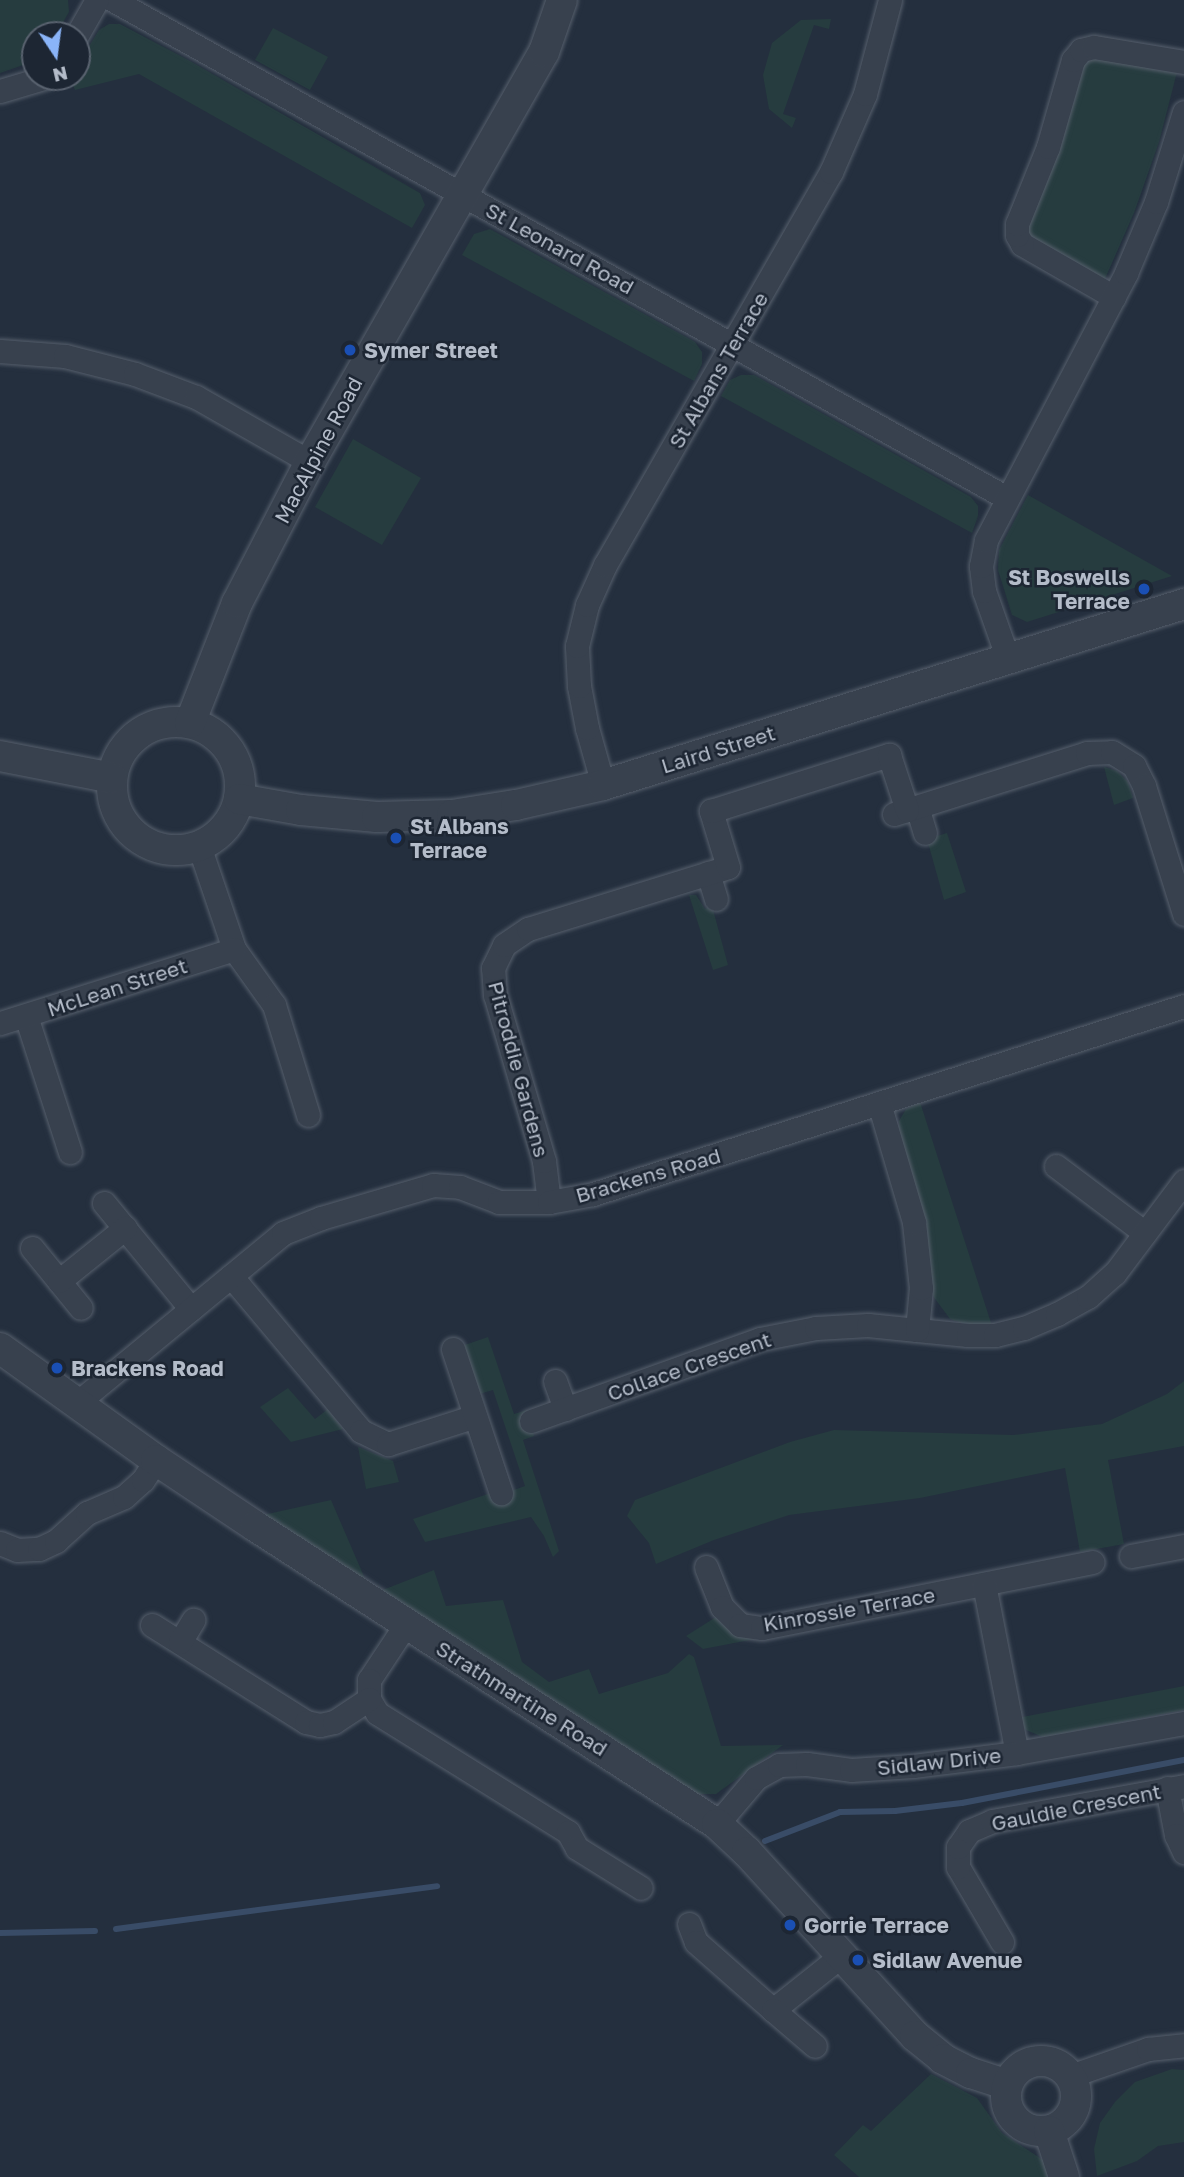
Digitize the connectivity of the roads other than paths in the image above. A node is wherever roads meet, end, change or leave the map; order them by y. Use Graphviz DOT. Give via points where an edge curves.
graph roads {
  1 [pos="97,0"];
  2 [pos="113,0"];
  3 [pos="562,0"];
  4 [pos="890,0"];
  5 [pos="85,21"];
  6 [pos="1184,62"];
  7 [pos="21,85"];
  8 [pos="0,91"];
  9 [pos="1184,112"];
  10 [pos="463,194"];
  11 [pos="1114,297"];
  12 [pos="733,345"];
  13 [pos="0,351"];
  14 [pos="310,463"];
  15 [pos="1007,498"];
  16 [pos="1184,604"];
  17 [pos="1008,660"];
  18 [pos="190,723"];
  19 [pos="0,756"];
  20 [pos="112,778"];
  21 [pos="603,785"];
  22 [pos="239,799"];
  23 [pos="905,811"];
  24 [pos="925,833"];
  25 [pos="199,846"];
  26 [pos="708,873"];
  27 [pos="716,899"];
  28 [pos="1184,914"];
  29 [pos="234,949"];
  30 [pos="1184,1006"];
  31 [pos="26,1016"];
  32 [pos="0,1023"];
  33 [pos="880,1103"];
  34 [pos="308,1115"];
  35 [pos="70,1152"];
  36 [pos="1056,1166"];
  37 [pos="1184,1181"];
  38 [pos="549,1202"];
  39 [pos="104,1203"];
  40 [pos="125,1228"];
  41 [pos="1145,1233"];
  42 [pos="32,1248"];
  43 [pos="231,1276"];
  44 [pos="59,1282"];
  45 [pos="81,1308"];
  46 [pos="191,1309"];
  47 [pos="917,1329"];
  48 [pos="0,1348"];
  49 [pos="453,1349"];
  50 [pos="555,1381"];
  51 [pos="77,1403"];
  52 [pos="565,1409"];
  53 [pos="475,1416"];
  54 [pos="531,1422"];
  55 [pos="156,1460"];
  56 [pos="501,1493"];
  57 [pos="0,1543"];
  58 [pos="1184,1546"];
  59 [pos="1131,1556"];
  60 [pos="1091,1562"];
  61 [pos="706,1567"];
  62 [pos="984,1584"];
  63 [pos="193,1620"];
  64 [pos="406,1624"];
  65 [pos="152,1625"];
  66 [pos="180,1642"];
  67 [pos="369,1699"];
  68 [pos="1184,1723"];
  69 [pos="1017,1753"];
  70 [pos="1175,1787"];
  71 [pos="717,1824"];
  72 [pos="1184,1852"];
  73 [pos="641,1888"];
  74 [pos="689,1924"];
  75 [pos="1002,1942"];
  76 [pos="841,1956"];
  77 [pos="773,2010"];
  78 [pos="1184,2045"];
  79 [pos="815,2046"];
  80 [pos="1070,2076"];
  81 [pos="1007,2085"];
  82 [pos="1049,2131"];
  83 [pos="1064,2177"];
  1 -- 5 [label="street"];
  2 -- 10 [label="street, St Leonard Road"];
  3 -- 10 [label="street, MacAlpine Road" via="544,52"];
  4 -- 12 [label="street, St Albans Terrace" via="864,94 831,172"];
  6 -- 11 [label="street" via="1094,47 1081,50 1073,61 1048,147 1017,224 1023,244"];
  7 -- 8 [label="street"];
  9 -- 11 [label="street" via="1156,202"];
  10 -- 12 [label="street, St Leonard Road"];
  10 -- 14 [label="street, MacAlpine Road"];
  11 -- 15 [label="street"];
  12 -- 15 [label="street, St Leonard Road"];
  12 -- 21 [label="street, St Albans Terrace" via="605,565 587,605 577,646 579,686"];
  13 -- 14 [label="street" via="65,356 135,374 196,397"];
  14 -- 18 [label="street, MacAlpine Road" via="237,603"];
  15 -- 17 [label="street" via="986,540 981,566 984,591"];
  16 -- 17 [label="street, Laird Street"];
  17 -- 21 [label="street, Laird Street"];
  18 -- 20 [label="street" via="159,725 131,740 118,758"];
  18 -- 22 [label="street" via="211,732 230,751 239,771"];
  19 -- 20 [label="street"];
  20 -- 25 [label="street" via="113,800 121,820 136,836 155,847"];
  21 -- 22 [label="street, Laird Street" via="516,806 452,815 377,817"];
  22 -- 25 [label="street" via="232,819 217,836"];
  23 -- 24 [label="street"];
  23 -- 26 [label="street" via="889,755 711,811 729,867"];
  23 -- 28 [label="street" via="1087,753 1112,752 1134,766 1144,786"];
  25 -- 29 [label="street"];
  26 -- 27 [label="street"];
  26 -- 38 [label="street, Pitroddie Gardens" via="528,929 504,945 493,968 495,995 544,1161"];
  29 -- 31 [label="street, McLean Street"];
  29 -- 34 [label="street" via="274,1005"];
  30 -- 33 [label="street, Brackens Road"];
  31 -- 32 [label="street, McLean Street"];
  31 -- 35 [label="street"];
  33 -- 38 [label="street, Brackens Road" via="593,1194"];
  33 -- 47 [label="street" via="914,1222 921,1288"];
  36 -- 41 [label="street"];
  37 -- 41 [label="street, Collace Crescent"];
  38 -- 43 [label="street, Brackens Road" via="499,1202 460,1188 433,1185 283,1233"];
  39 -- 40 [label="street"];
  40 -- 44 [label="street"];
  40 -- 46 [label="street"];
  41 -- 47 [label="street, Collace Crescent" via="1115,1273 1088,1297 1046,1319 995,1335"];
  42 -- 44 [label="street"];
  43 -- 46 [label="street, Brackens Road"];
  43 -- 53 [label="street" via="361,1431 388,1444"];
  44 -- 45 [label="street"];
  46 -- 51 [label="street, Brackens Road"];
  47 -- 52 [label="street, Collace Crescent" via="869,1325 816,1328 760,1339"];
  48 -- 51 [label="street, Strathmartine Road"];
  49 -- 53 [label="street"];
  50 -- 52 [label="street"];
  51 -- 55 [label="street, Strathmartine Road"];
  52 -- 54 [label="street, Collace Crescent"];
  53 -- 56 [label="street"];
  55 -- 57 [label="street" via="124,1497 87,1513 55,1541 39,1549 17,1550"];
  55 -- 64 [label="street, Strathmartine Road"];
  58 -- 59 [label="street"];
  60 -- 62 [label="street, Kinrossie Terrace"];
  61 -- 62 [label="street, Kinrossie Terrace" via="722,1606 740,1625 762,1628"];
  62 -- 69 [label="street"];
  63 -- 66 [label="street"];
  64 -- 67 [label="street" via="369,1680"];
  64 -- 71 [label="street, Strathmartine Road"];
  65 -- 66 [label="street"];
  66 -- 67 [label="street" via="306,1722 334,1721"];
  67 -- 73 [label="street" via="377,1713 568,1832 578,1848"];
  68 -- 69 [label="street, Sidlaw Drive"];
  69 -- 71 [label="street, Sidlaw Drive" via="876,1769 779,1765 756,1778"];
  70 -- 72 [label="street" via="1176,1835"];
  70 -- 75 [label="street, Gauldie Crescent" via="992,1821 969,1832 958,1847 958,1867"];
  71 -- 76 [label="street, Strathmartine Road"];
  74 -- 77 [label="street" via="696,1942"];
  76 -- 77 [label="street"];
  76 -- 81 [label="street, Strathmartine Road" via="915,2036 943,2059"];
  77 -- 79 [label="street"];
  78 -- 80 [label="street" via="1148,2049"];
  80 -- 81 [label="street" via="1053,2063 1031,2062 1012,2074"];
  80 -- 82 [label="street" via="1077,2098 1074,2109 1060,2127"];
  81 -- 82 [label="street" via="1008,2109 1014,2120 1036,2132"];
  82 -- 83 [label="street"];
}
